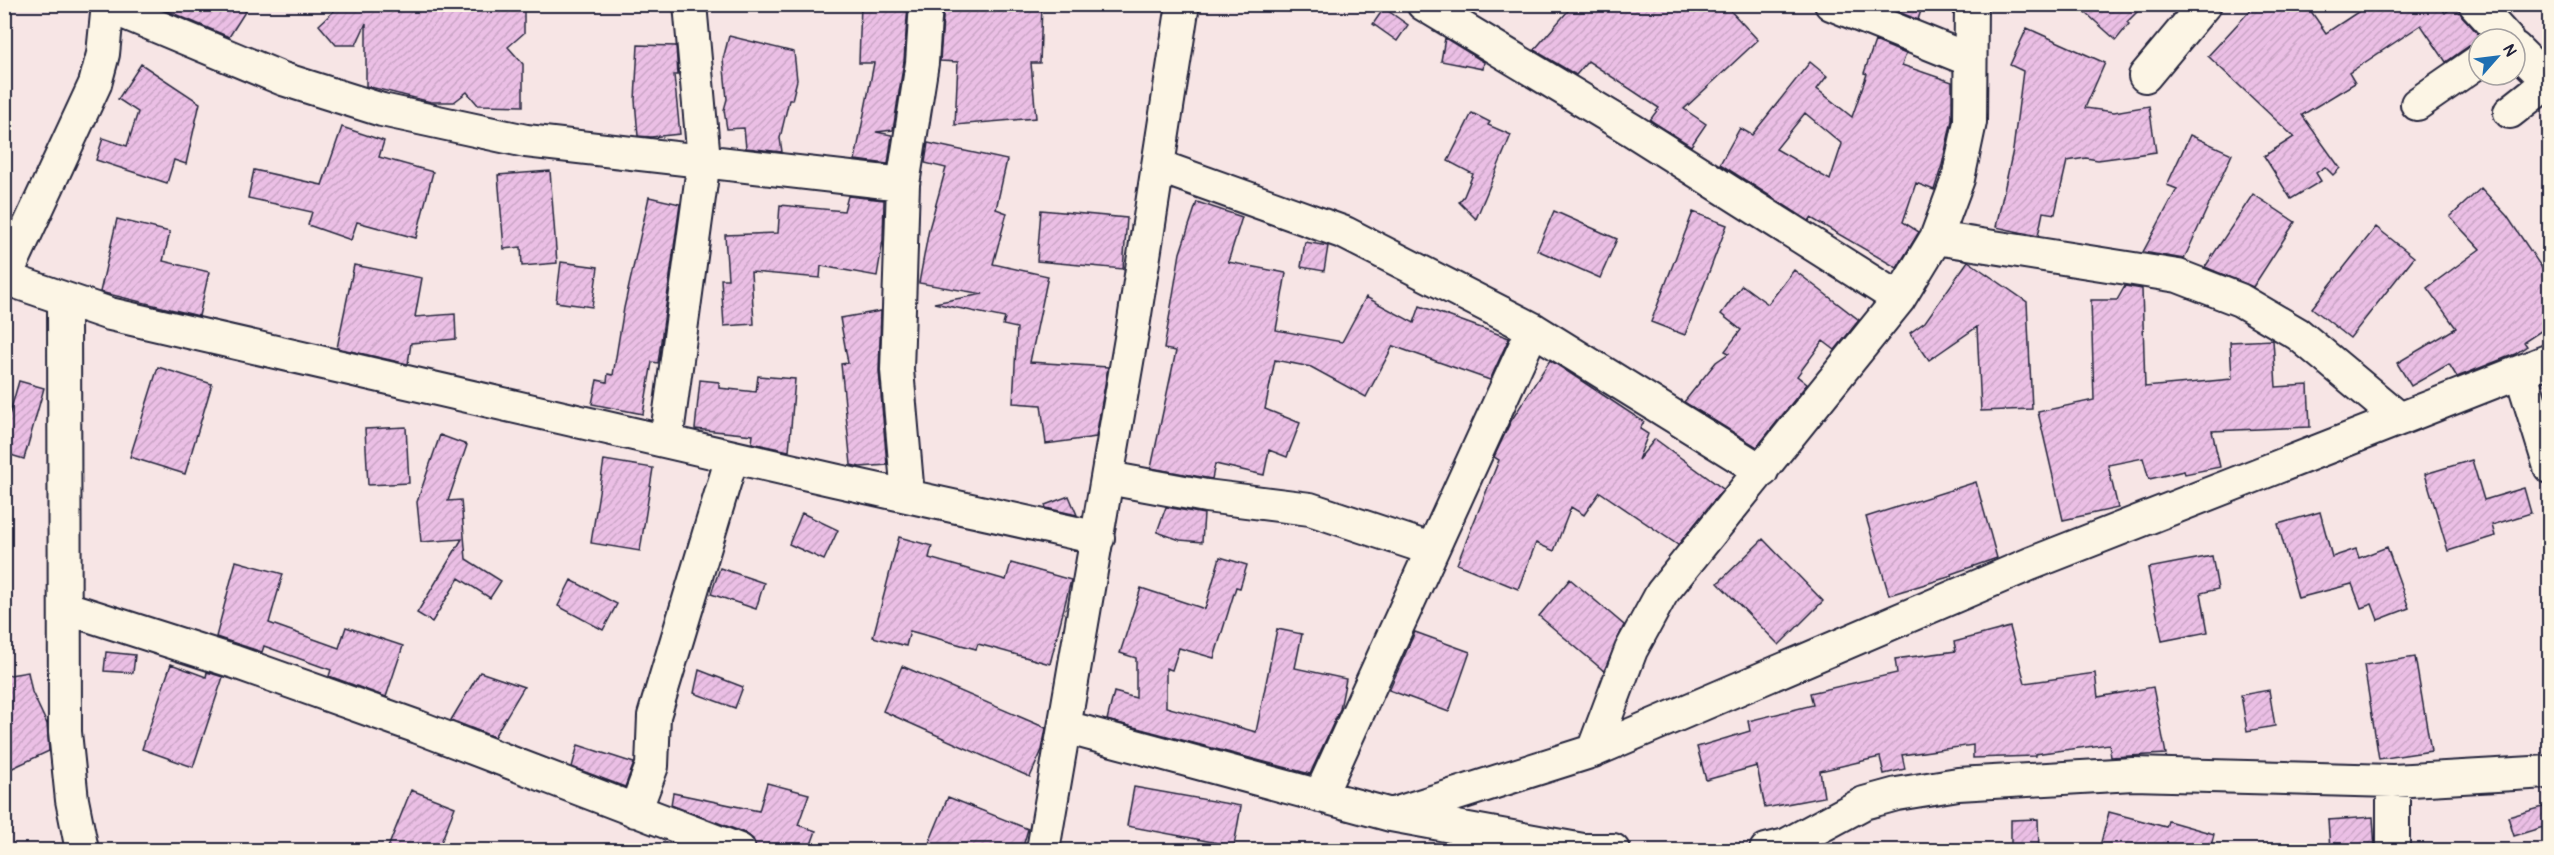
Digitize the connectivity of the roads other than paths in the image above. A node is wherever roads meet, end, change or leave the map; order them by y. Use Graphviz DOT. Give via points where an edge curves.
graph roads {
  1 [pos="690,4"];
  2 [pos="926,4"];
  3 [pos="1183,4"];
  4 [pos="1423,4"];
  5 [pos="1831,4"];
  6 [pos="1971,4"];
  7 [pos="2205,4"];
  8 [pos="2475,4"];
  9 [pos="108,5"];
  10 [pos="2496,27"];
  11 [pos="1970,60"];
  12 [pos="2527,61"];
  13 [pos="2467,69"];
  14 [pos="2145,76"];
  15 [pos="2548,83"];
  16 [pos="2417,104"];
  17 [pos="2510,112"];
  18 [pos="704,160"];
  19 [pos="1158,166"];
  20 [pos="903,184"];
  21 [pos="1936,238"];
  22 [pos="5,278"];
  23 [pos="1899,299"];
  24 [pos="64,300"];
  25 [pos="1533,329"];
  26 [pos="2550,360"];
  27 [pos="2521,373"];
  28 [pos="2400,419"];
  29 [pos="666,441"];
  30 [pos="732,457"];
  31 [pos="2550,467"];
  32 [pos="1762,471"];
  33 [pos="1108,478"];
  34 [pos="908,496"];
  35 [pos="1098,538"];
  36 [pos="1431,549"];
  37 [pos="66,608"];
  38 [pos="1065,727"];
  39 [pos="1593,751"];
  40 [pos="2550,772"];
  41 [pos="2393,781"];
  42 [pos="1320,796"];
  43 [pos="636,811"];
  44 [pos="1391,815"];
  45 [pos="1782,849"];
  46 [pos="82,850"];
  47 [pos="739,850"];
  48 [pos="1043,850"];
  49 [pos="1583,850"];
  50 [pos="1613,850"];
  51 [pos="2393,850"];
  1 -- 18 [label="street"];
  2 -- 20 [label="street" via="922,63"];
  3 -- 19 [label="street"];
  4 -- 23 [label="street"];
  5 -- 11 [label="street"];
  6 -- 11 [label="street"];
  7 -- 14 [label="street"];
  8 -- 10 [label="street"];
  9 -- 18 [label="street" via="283,79 382,110 526,141"];
  9 -- 22 [label="street" via="103,54 95,84"];
  11 -- 21 [label="street" via="1970,122 1958,178"];
  12 -- 15 [label="street"];
  13 -- 16 [label="street"];
  15 -- 17 [label="street"];
  18 -- 20 [label="street"];
  18 -- 29 [label="street"];
  19 -- 25 [label="street" via="1346,233"];
  19 -- 33 [label="street"];
  20 -- 34 [label="street" via="897,370"];
  21 -- 23 [label="street"];
  21 -- 28 [label="street" via="2178,276 2240,300 2298,334"];
  22 -- 24 [label="street"];
  23 -- 32 [label="street"];
  24 -- 29 [label="street" via="110,314"];
  24 -- 37 [label="street"];
  25 -- 32 [label="street"];
  25 -- 36 [label="street"];
  26 -- 27 [label="street"];
  27 -- 28 [label="street"];
  27 -- 31 [label="street"];
  28 -- 39 [label="street" via="2030,564"];
  29 -- 30 [label="street"];
  30 -- 34 [label="street"];
  30 -- 43 [label="street" via="654,716 652,766"];
  32 -- 39 [label="street" via="1662,593 1631,650"];
  33 -- 35 [label="street"];
  33 -- 36 [label="street" via="1310,509"];
  34 -- 35 [label="street"];
  35 -- 38 [label="street"];
  36 -- 42 [label="street"];
  37 -- 43 [label="street" via="256,669"];
  37 -- 46 [label="street" via="64,732"];
  38 -- 42 [label="street"];
  38 -- 48 [label="street"];
  39 -- 44 [label="street"];
  40 -- 41 [label="street"];
  41 -- 45 [label="street" via="2133,774 1958,784 1864,802"];
  41 -- 51 [label="street"];
  42 -- 44 [label="street"];
  43 -- 47 [label="street"];
  44 -- 49 [label="street"];
  49 -- 50 [label="street"];
}
